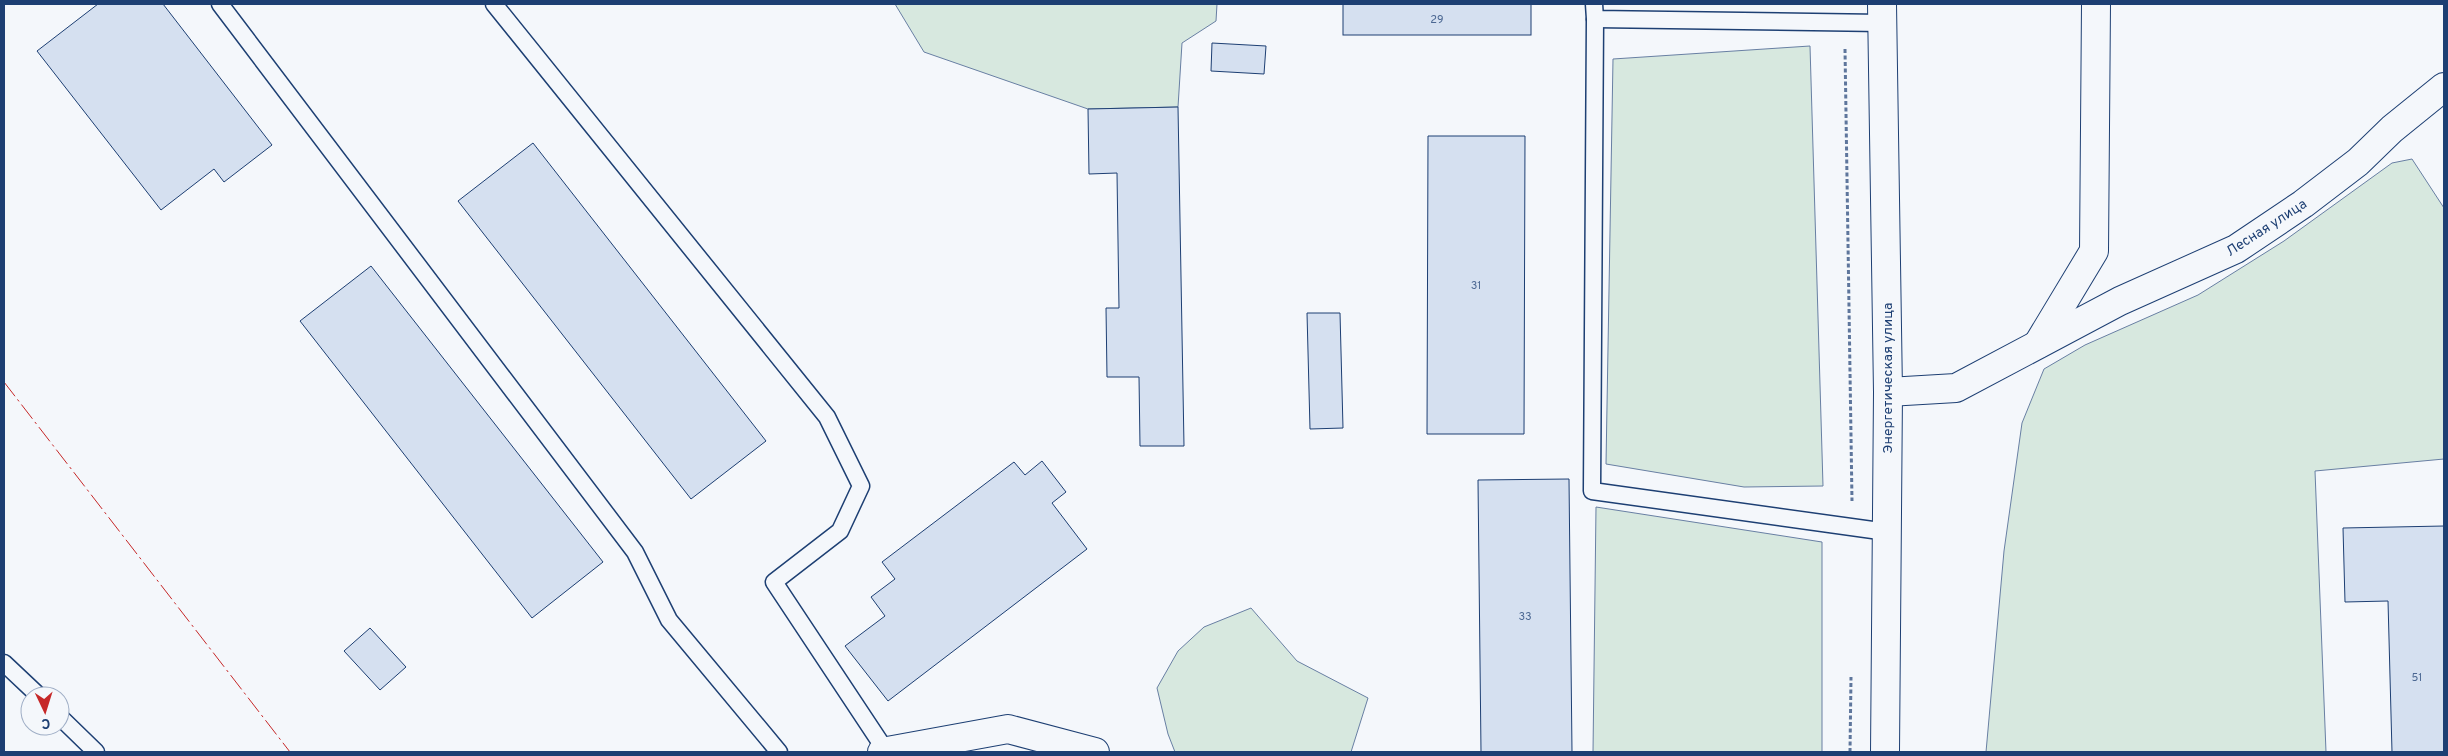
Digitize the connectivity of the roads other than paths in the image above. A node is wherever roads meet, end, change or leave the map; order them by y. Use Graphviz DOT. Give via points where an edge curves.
graph roads {
  1 [pos="220,4"];
  2 [pos="494,4"];
  3 [pos="2096,4"];
  4 [pos="1595,12"];
  5 [pos="1882,13"];
  6 [pos="2444,87"];
  7 [pos="2038,344"];
  8 [pos="1888,392"];
  9 [pos="1887,532"];
  10 [pos="4,663"];
  11 [pos="28,686"];
  12 [pos="70,727"];
  13 [pos="884,751"];
  14 [pos="96,752"];
  15 [pos="779,752"];
  16 [pos="1095,752"];
  17 [pos="1885,752"];
  1 -- 15 [label="lane" via="636,552 669,620"];
  2 -- 13 [label="lane" via="827,417 861,486 840,531 774,582"];
  3 -- 7 [label="street" via="2094,250"];
  4 -- 5 [label="lane" via="1845,22"];
  4 -- 9 [label="lane" via="1592,491"];
  5 -- 8 [label="street, Энергетическая улица"];
  6 -- 7 [label="street, Лесная улица" via="2392,129 2358,162 2253,239 2120,301"];
  7 -- 8 [label="street, Лесная улица" via="1956,388"];
  8 -- 9 [label="street, Энергетическая улица"];
  9 -- 17 [label="street, Энергетическая улица"];
  10 -- 11 [label="lane"];
  12 -- 14 [label="lane"];
  13 -- 16 [label="street" via="1008,729"];
}
